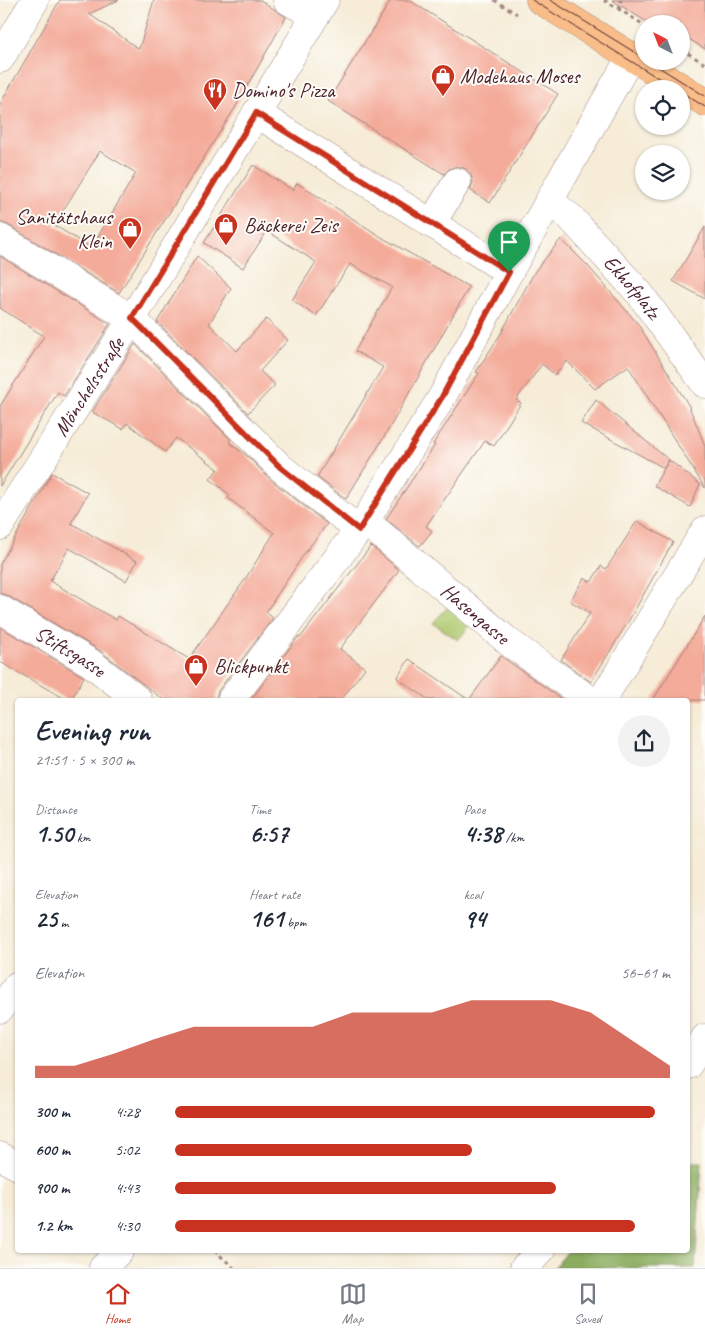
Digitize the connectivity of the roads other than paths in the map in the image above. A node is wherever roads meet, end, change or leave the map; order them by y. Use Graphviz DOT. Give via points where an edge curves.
graph roads {
  1 [pos="35,0"];
  2 [pos="287,0"];
  3 [pos="540,0"];
  4 [pos="319,8"];
  5 [pos="0,59"];
  6 [pos="624,66"];
  7 [pos="705,102"];
  8 [pos="256,113"];
  9 [pos="457,182"];
  10 [pos="549,201"];
  11 [pos="431,224"];
  12 [pos="7,242"];
  13 [pos="509,272"];
  14 [pos="132,318"];
  15 [pos="705,384"];
  16 [pos="2,517"];
  17 [pos="362,526"];
  18 [pos="705,530"];
  19 [pos="0,609"];
  20 [pos="135,698"];
  21 [pos="233,698"];
  22 [pos="587,698"];
  23 [pos="603,698"];
  24 [pos="15,989"];
  25 [pos="0,1009"];
  26 [pos="705,1038"];
  27 [pos="690,1062"];
  28 [pos="0,1156"];
  29 [pos="15,1164"];
  30 [pos="117,1253"];
  31 [pos="538,1253"];
  32 [pos="103,1268"];
  33 [pos="524,1268"];
  1 -- 5 [label="street"];
  2 -- 4 [label="street"];
  3 -- 6 [label="main road"];
  4 -- 8 [label="street, Mönchelsstraße"];
  6 -- 7 [label="main road"];
  6 -- 10 [label="street"];
  8 -- 11 [label="street"];
  8 -- 14 [label="street, Mönchelsstraße"];
  9 -- 11 [label="street"];
  10 -- 13 [label="street"];
  10 -- 15 [label="street, Ekhofplatz" via="570,217 640,294"];
  11 -- 13 [label="street"];
  12 -- 14 [label="street, Hasengasse"];
  13 -- 17 [label="street" via="442,397"];
  14 -- 16 [label="street, Mönchelsstraße"];
  14 -- 17 [label="street, Hasengasse" via="280,467"];
  17 -- 21 [label="street"];
  17 -- 22 [label="street, Hasengasse" via="510,643"];
  18 -- 23 [label="street"];
  19 -- 20 [label="street, Stiftsgasse" via="91,663"];
  24 -- 25 [label="street"];
  26 -- 27 [label="street"];
  28 -- 29 [label="street"];
  30 -- 32 [label="street"];
  31 -- 33 [label="street"];
}
